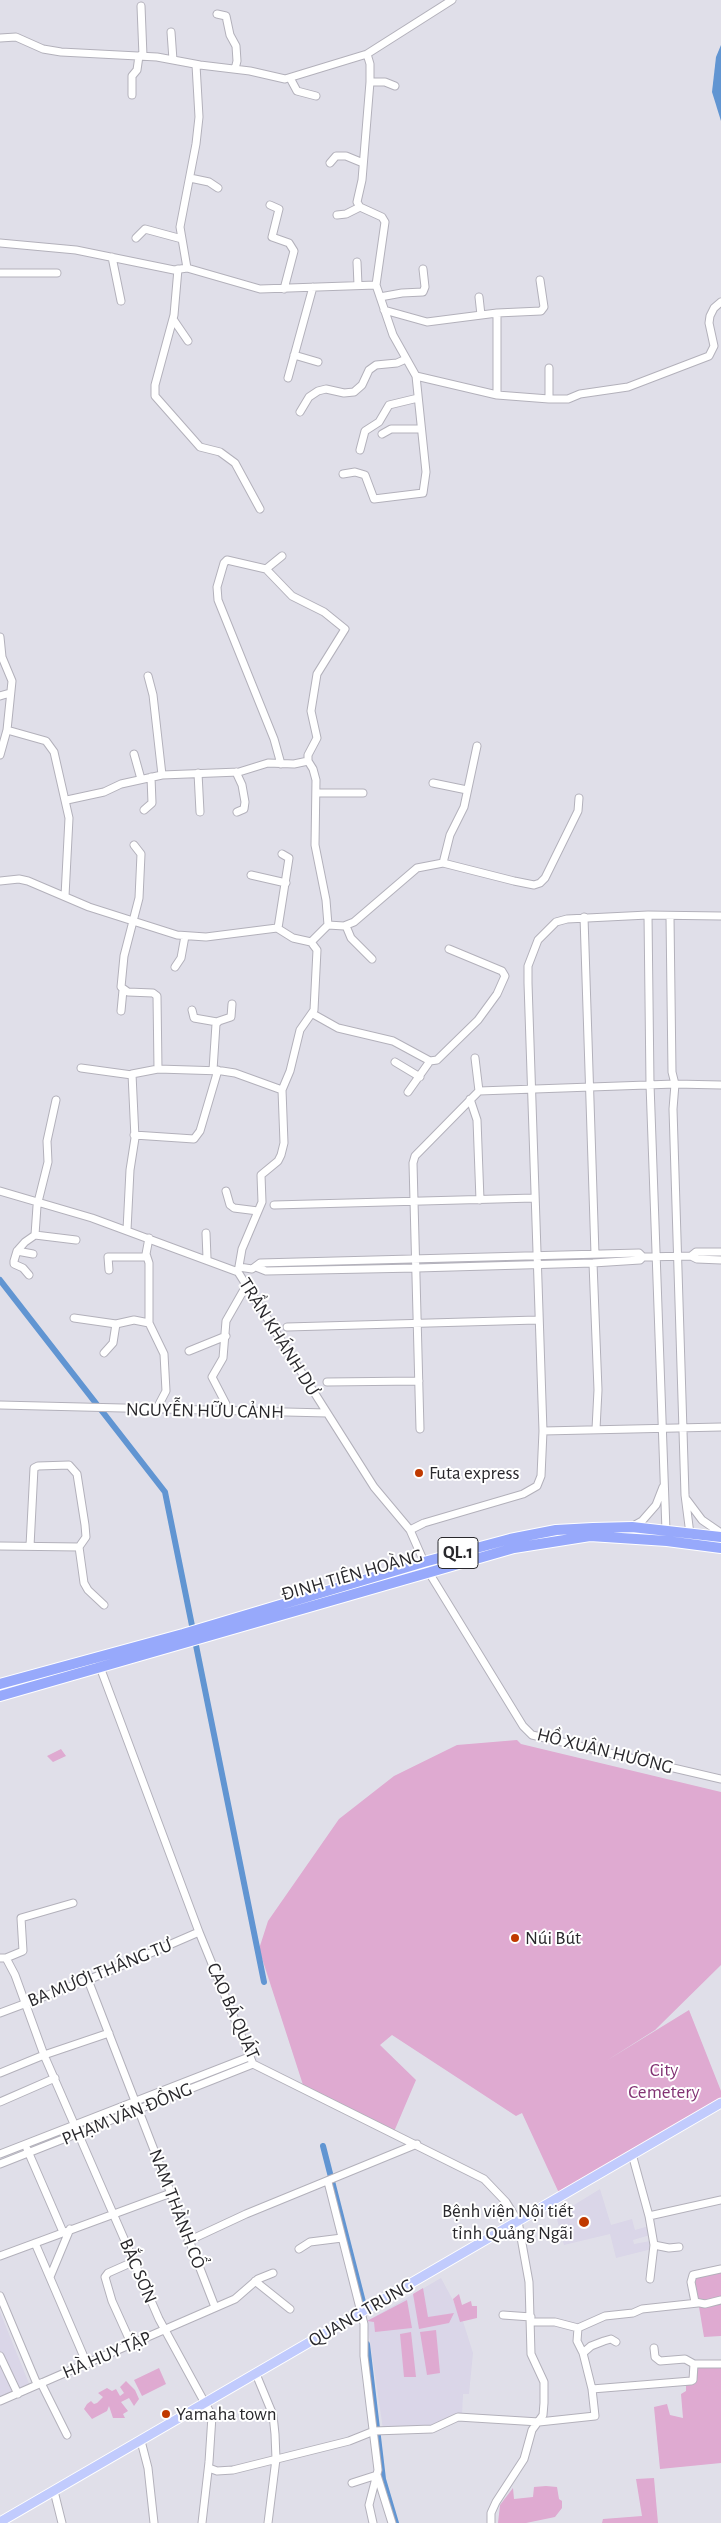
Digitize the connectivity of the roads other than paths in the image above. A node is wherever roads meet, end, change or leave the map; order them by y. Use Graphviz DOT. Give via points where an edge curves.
graph roads {
  1 [pos="452,0"];
  2 [pos="142,6"];
  3 [pos="217,14"];
  4 [pos="171,32"];
  5 [pos="0,38"];
  6 [pos="367,54"];
  7 [pos="141,56"];
  8 [pos="173,60"];
  9 [pos="196,65"];
  10 [pos="234,69"];
  11 [pos="290,78"];
  12 [pos="370,82"];
  13 [pos="395,86"];
  14 [pos="132,95"];
  15 [pos="316,96"];
  16 [pos="330,163"];
  17 [pos="363,163"];
  18 [pos="190,178"];
  19 [pos="218,188"];
  20 [pos="270,205"];
  21 [pos="360,207"];
  22 [pos="337,215"];
  23 [pos="136,238"];
  24 [pos="182,239"];
  25 [pos="0,243"];
  26 [pos="112,257"];
  27 [pos="357,262"];
  28 [pos="187,268"];
  29 [pos="178,269"];
  30 [pos="423,269"];
  31 [pos="0,272"];
  32 [pos="57,273"];
  33 [pos="540,280"];
  34 [pos="358,285"];
  35 [pos="376,285"];
  36 [pos="313,287"];
  37 [pos="284,289"];
  38 [pos="380,297"];
  39 [pos="479,297"];
  40 [pos="120,301"];
  41 [pos="721,302"];
  42 [pos="384,310"];
  43 [pos="497,313"];
  44 [pos="481,315"];
  45 [pos="173,320"];
  46 [pos="188,341"];
  47 [pos="294,355"];
  48 [pos="406,359"];
  49 [pos="318,362"];
  50 [pos="549,368"];
  51 [pos="416,376"];
  52 [pos="288,378"];
  53 [pos="497,395"];
  54 [pos="418,398"];
  55 [pos="549,399"];
  56 [pos="300,412"];
  57 [pos="421,429"];
  58 [pos="382,434"];
  59 [pos="360,450"];
  60 [pos="343,474"];
  61 [pos="260,509"];
  62 [pos="282,556"];
  63 [pos="266,569"];
  64 [pos="0,637"];
  65 [pos="148,676"];
  66 [pos="10,693"];
  67 [pos="0,696"];
  68 [pos="4,732"];
  69 [pos="476,746"];
  70 [pos="134,754"];
  71 [pos="0,755"];
  72 [pos="308,761"];
  73 [pos="281,764"];
  74 [pos="236,772"];
  75 [pos="198,773"];
  76 [pos="162,775"];
  77 [pos="151,777"];
  78 [pos="141,779"];
  79 [pos="433,783"];
  80 [pos="467,790"];
  81 [pos="317,793"];
  82 [pos="363,793"];
  83 [pos="579,798"];
  84 [pos="66,800"];
  85 [pos="144,810"];
  86 [pos="200,812"];
  87 [pos="238,812"];
  88 [pos="134,845"];
  89 [pos="282,854"];
  90 [pos="443,863"];
  91 [pos="251,875"];
  92 [pos="0,881"];
  93 [pos="286,883"];
  94 [pos="66,896"];
  95 [pos="648,915"];
  96 [pos="721,916"];
  97 [pos="584,917"];
  98 [pos="670,917"];
  99 [pos="133,922"];
  100 [pos="328,926"];
  101 [pos="346,926"];
  102 [pos="278,928"];
  103 [pos="318,934"];
  104 [pos="185,936"];
  105 [pos="311,942"];
  106 [pos="450,948"];
  107 [pos="317,950"];
  108 [pos="372,959"];
  109 [pos="175,968"];
  110 [pos="123,990"];
  111 [pos="232,1004"];
  112 [pos="192,1010"];
  113 [pos="122,1011"];
  114 [pos="313,1014"];
  115 [pos="217,1022"];
  116 [pos="475,1058"];
  117 [pos="395,1062"];
  118 [pos="430,1062"];
  119 [pos="81,1068"];
  120 [pos="158,1069"];
  121 [pos="215,1070"];
  122 [pos="132,1075"];
  123 [pos="420,1077"];
  124 [pos="650,1084"];
  125 [pos="675,1084"];
  126 [pos="721,1085"];
  127 [pos="589,1086"];
  128 [pos="532,1089"];
  129 [pos="282,1090"];
  130 [pos="479,1091"];
  131 [pos="408,1092"];
  132 [pos="470,1099"];
  133 [pos="56,1100"];
  134 [pos="134,1135"];
  135 [pos="226,1191"];
  136 [pos="0,1192"];
  137 [pos="534,1198"];
  138 [pos="480,1200"];
  139 [pos="39,1201"];
  140 [pos="415,1202"];
  141 [pos="274,1205"];
  142 [pos="258,1211"];
  143 [pos="127,1230"];
  144 [pos="206,1233"];
  145 [pos="35,1235"];
  146 [pos="149,1238"];
  147 [pos="76,1240"];
  148 [pos="18,1251"];
  149 [pos="721,1252"];
  150 [pos="33,1254"];
  151 [pos="595,1254"];
  152 [pos="691,1256"];
  153 [pos="147,1257"];
  154 [pos="643,1257"];
  155 [pos="656,1257"];
  156 [pos="677,1257"];
  157 [pos="207,1258"];
  158 [pos="416,1259"];
  159 [pos="536,1260"];
  160 [pos="721,1260"];
  161 [pos="594,1263"];
  162 [pos="256,1267"];
  163 [pos="416,1268"];
  164 [pos="109,1270"];
  165 [pos="239,1270"];
  166 [pos="29,1275"];
  167 [pos="246,1286"];
  168 [pos="74,1318"];
  169 [pos="537,1320"];
  170 [pos="149,1323"];
  171 [pos="116,1324"];
  172 [pos="417,1324"];
  173 [pos="287,1327"];
  174 [pos="226,1336"];
  175 [pos="189,1350"];
  176 [pos="104,1353"];
  177 [pos="419,1381"];
  178 [pos="328,1382"];
  179 [pos="0,1405"];
  180 [pos="156,1410"];
  181 [pos="226,1412"];
  182 [pos="327,1413"];
  183 [pos="721,1427"];
  184 [pos="662,1428"];
  185 [pos="683,1428"];
  186 [pos="420,1429"];
  187 [pos="596,1429"];
  188 [pos="543,1432"];
  189 [pos="664,1484"];
  190 [pos="685,1495"];
  191 [pos="626,1527"];
  192 [pos="410,1530"];
  193 [pos="666,1531"];
  194 [pos="721,1533"];
  195 [pos="690,1534"];
  196 [pos="721,1537"];
  197 [pos="0,1546"];
  198 [pos="30,1546"];
  199 [pos="79,1547"];
  200 [pos="721,1548"];
  201 [pos="426,1567"];
  202 [pos="104,1604"];
  203 [pos="184,1638"];
  204 [pos="100,1667"];
  205 [pos="0,1684"];
  206 [pos="0,1696"];
  207 [pos="721,1779"];
  208 [pos="73,1903"];
  209 [pos="200,1932"];
  210 [pos="3,1958"];
  211 [pos="88,1980"];
  212 [pos="26,2002"];
  213 [pos="0,2013"];
  214 [pos="108,2033"];
  215 [pos="44,2055"];
  216 [pos="249,2057"];
  217 [pos="253,2064"];
  218 [pos="0,2073"];
  219 [pos="55,2078"];
  220 [pos="192,2078"];
  221 [pos="195,2087"];
  222 [pos="136,2101"];
  223 [pos="0,2102"];
  224 [pos="721,2103"];
  225 [pos="139,2110"];
  226 [pos="76,2124"];
  227 [pos="80,2133"];
  228 [pos="25,2144"];
  229 [pos="417,2144"];
  230 [pos="29,2153"];
  231 [pos="0,2154"];
  232 [pos="632,2154"];
  233 [pos="0,2164"];
  234 [pos="331,2180"];
  235 [pos="171,2193"];
  236 [pos="721,2200"];
  237 [pos="114,2213"];
  238 [pos="649,2216"];
  239 [pos="518,2221"];
  240 [pos="66,2230"];
  241 [pos="342,2238"];
  242 [pos="188,2241"];
  243 [pos="35,2243"];
  244 [pos="654,2245"];
  245 [pos="680,2247"];
  246 [pos="299,2249"];
  247 [pos="0,2256"];
  248 [pos="135,2261"];
  249 [pos="721,2269"];
  250 [pos="273,2273"];
  251 [pos="50,2276"];
  252 [pos="256,2280"];
  253 [pos="650,2280"];
  254 [pos="0,2296"];
  255 [pos="721,2300"];
  256 [pos="698,2303"];
  257 [pos="214,2307"];
  258 [pos="290,2309"];
  259 [pos="3,2312"];
  260 [pos="362,2312"];
  261 [pos="503,2315"];
  262 [pos="531,2319"];
  263 [pos="578,2328"];
  264 [pos="164,2330"];
  265 [pos="616,2342"];
  266 [pos="131,2343"];
  267 [pos="654,2348"];
  268 [pos="583,2353"];
  269 [pos="0,2356"];
  270 [pos="87,2364"];
  271 [pos="694,2364"];
  272 [pos="721,2364"];
  273 [pos="256,2374"];
  274 [pos="39,2384"];
  275 [pos="592,2389"];
  276 [pos="18,2394"];
  277 [pos="0,2401"];
  278 [pos="206,2404"];
  279 [pos="538,2422"];
  280 [pos="375,2431"];
  281 [pos="67,2435"];
  282 [pos="141,2441"];
  283 [pos="276,2459"];
  284 [pos="209,2468"];
  285 [pos="377,2475"];
  286 [pos="352,2483"];
  287 [pos="54,2491"];
  288 [pos="0,2522"];
  289 [pos="62,2523"];
  290 [pos="154,2523"];
  291 [pos="202,2523"];
  292 [pos="268,2523"];
  293 [pos="373,2523"];
  294 [pos="392,2523"];
  295 [pos="490,2523"];
  1 -- 6 [label="street"];
  2 -- 7 [label="street"];
  3 -- 10 [label="street" via="226,16 236,46"];
  4 -- 8 [label="street"];
  5 -- 7 [label="street" via="16,37 42,49 61,52"];
  6 -- 11 [label="street"];
  6 -- 12 [label="street"];
  7 -- 8 [label="street"];
  7 -- 14 [label="street" via="132,76"];
  8 -- 9 [label="street"];
  9 -- 10 [label="street"];
  9 -- 18 [label="street" via="199,117"];
  10 -- 11 [label="street"];
  11 -- 15 [label="street" via="297,91"];
  12 -- 13 [label="street"];
  12 -- 17 [label="street"];
  16 -- 17 [label="street" via="336,156 350,157"];
  17 -- 21 [label="street" via="357,202"];
  18 -- 19 [label="street" via="209,182"];
  18 -- 24 [label="street" via="180,219"];
  20 -- 37 [label="street" via="279,209 272,237 289,243 294,251"];
  21 -- 22 [label="street"];
  21 -- 35 [label="street" via="385,222"];
  23 -- 24 [label="street" via="145,229"];
  24 -- 28 [label="street"];
  25 -- 26 [label="street"];
  26 -- 29 [label="street"];
  26 -- 40 [label="street"];
  27 -- 34 [label="street"];
  28 -- 29 [label="street"];
  28 -- 37 [label="street" via="254,288"];
  29 -- 45 [label="street"];
  30 -- 38 [label="street" via="423,292"];
  31 -- 32 [label="street"];
  33 -- 43 [label="street" via="544,310"];
  34 -- 35 [label="street"];
  34 -- 36 [label="street"];
  35 -- 38 [label="street"];
  36 -- 37 [label="street"];
  36 -- 47 [label="street"];
  38 -- 42 [label="street"];
  39 -- 44 [label="street"];
  41 -- 55 [label="street" via="710,316 714,346 709,356 628,387 580,394 568,399"];
  42 -- 44 [label="street" via="427,322"];
  42 -- 48 [label="street"];
  43 -- 44 [label="street"];
  43 -- 53 [label="street"];
  45 -- 46 [label="street"];
  45 -- 61 [label="street" via="154,390 156,399 200,447 220,452 235,463"];
  47 -- 49 [label="street"];
  47 -- 52 [label="street"];
  48 -- 51 [label="street"];
  48 -- 56 [label="street" via="376,365 354,392 318,390 309,397"];
  50 -- 55 [label="street"];
  51 -- 53 [label="street"];
  51 -- 54 [label="street"];
  53 -- 55 [label="street"];
  54 -- 57 [label="street"];
  54 -- 59 [label="street" via="389,405 379,422 365,430"];
  57 -- 58 [label="street" via="391,429"];
  57 -- 60 [label="street" via="426,478 422,494 374,499 365,475 355,472"];
  62 -- 63 [label="street"];
  63 -- 72 [label="street" via="292,596 324,612 345,629 317,674 311,711 317,738"];
  63 -- 73 [label="street" via="226,561 217,595"];
  64 -- 66 [label="street" via="2,656 12,681"];
  65 -- 76 [label="street"];
  66 -- 67 [label="street"];
  66 -- 68 [label="street"];
  68 -- 71 [label="street"];
  68 -- 84 [label="street" via="33,736 51,746"];
  69 -- 80 [label="street"];
  70 -- 78 [label="street"];
  72 -- 73 [label="street"];
  72 -- 81 [label="street"];
  73 -- 74 [label="street" via="268,763"];
  74 -- 75 [label="street"];
  74 -- 87 [label="street" via="245,802 244,808"];
  75 -- 76 [label="street"];
  75 -- 86 [label="street"];
  76 -- 77 [label="street"];
  77 -- 78 [label="street"];
  77 -- 85 [label="street" via="152,803"];
  78 -- 84 [label="street" via="104,792"];
  79 -- 80 [label="street"];
  80 -- 90 [label="street"];
  81 -- 82 [label="street"];
  81 -- 100 [label="street" via="315,845"];
  83 -- 90 [label="street" via="578,811 540,883 514,881"];
  84 -- 94 [label="street" via="70,831"];
  88 -- 99 [label="street" via="141,857 139,898"];
  89 -- 93 [label="street" via="289,858"];
  90 -- 101 [label="street" via="417,868 365,914"];
  91 -- 93 [label="street"];
  92 -- 94 [label="street" via="19,879"];
  93 -- 102 [label="street"];
  94 -- 99 [label="street"];
  95 -- 97 [label="street"];
  95 -- 98 [label="street"];
  95 -- 124 [label="street"];
  96 -- 98 [label="street"];
  97 -- 127 [label="street"];
  97 -- 128 [label="street" via="556,922 538,940 532,953 528,983"];
  98 -- 125 [label="street" via="672,1072"];
  99 -- 104 [label="street"];
  99 -- 110 [label="street" via="124,956"];
  100 -- 101 [label="street"];
  100 -- 103 [label="street"];
  101 -- 108 [label="street" via="351,938"];
  102 -- 104 [label="street" via="206,937"];
  102 -- 105 [label="street" via="293,938"];
  103 -- 105 [label="street"];
  103 -- 107 [label="street"];
  104 -- 109 [label="street" via="181,958"];
  105 -- 107 [label="street"];
  106 -- 118 [label="street" via="505,976 497,994 478,1020 437,1060"];
  107 -- 114 [label="street"];
  110 -- 113 [label="street"];
  110 -- 120 [label="street" via="157,996"];
  111 -- 115 [label="street" via="231,1017"];
  112 -- 115 [label="street" via="194,1018"];
  114 -- 118 [label="street" via="338,1028 393,1041"];
  114 -- 129 [label="street" via="300,1030"];
  115 -- 121 [label="street"];
  116 -- 130 [label="street"];
  117 -- 123 [label="street"];
  118 -- 123 [label="street"];
  119 -- 122 [label="street"];
  120 -- 121 [label="street"];
  120 -- 122 [label="street"];
  121 -- 129 [label="street" via="234,1072"];
  121 -- 134 [label="street" via="200,1131 194,1139"];
  122 -- 134 [label="street"];
  123 -- 131 [label="street"];
  124 -- 125 [label="street"];
  124 -- 127 [label="street"];
  124 -- 155 [label="street"];
  125 -- 126 [label="street"];
  125 -- 156 [label="street"];
  127 -- 128 [label="street"];
  127 -- 151 [label="street"];
  128 -- 130 [label="street"];
  128 -- 137 [label="street"];
  129 -- 142 [label="street" via="284,1143 278,1161 261,1175 262,1196"];
  130 -- 132 [label="street"];
  132 -- 138 [label="street" via="477,1120"];
  132 -- 140 [label="street" via="415,1156"];
  133 -- 139 [label="street"];
  134 -- 143 [label="street"];
  135 -- 142 [label="street" via="234,1208"];
  136 -- 139 [label="street, TRẦN KHÁNH DƯ"];
  137 -- 138 [label="street"];
  137 -- 159 [label="street"];
  138 -- 140 [label="street"];
  139 -- 143 [label="street, TRẦN KHÁNH DƯ"];
  139 -- 145 [label="street"];
  140 -- 141 [label="street"];
  140 -- 158 [label="street"];
  142 -- 165 [label="street" via="242,1249"];
  143 -- 146 [label="street, TRẦN KHÁNH DƯ"];
  144 -- 157 [label="street"];
  145 -- 147 [label="street"];
  145 -- 148 [label="street"];
  146 -- 153 [label="street"];
  146 -- 157 [label="street, TRẦN KHÁNH DƯ"];
  148 -- 150 [label="street"];
  148 -- 166 [label="street" via="14,1264"];
  149 -- 152 [label="street" via="696,1252"];
  151 -- 154 [label="street" via="639,1253"];
  151 -- 159 [label="street"];
  152 -- 156 [label="street"];
  152 -- 160 [label="street"];
  153 -- 164 [label="street" via="108,1258"];
  153 -- 170 [label="street" via="150,1263"];
  154 -- 155 [label="street"];
  154 -- 161 [label="street" via="640,1260"];
  155 -- 156 [label="street"];
  155 -- 184 [label="street"];
  156 -- 185 [label="street"];
  157 -- 165 [label="street, TRẦN KHÁNH DƯ"];
  158 -- 159 [label="street"];
  158 -- 162 [label="street" via="260,1263"];
  158 -- 163 [label="street"];
  159 -- 161 [label="street"];
  159 -- 163 [label="street"];
  159 -- 169 [label="street"];
  161 -- 187 [label="street"];
  162 -- 163 [label="street" via="266,1271"];
  162 -- 165 [label="street"];
  163 -- 172 [label="street"];
  165 -- 167 [label="street, TRẦN KHÁNH DƯ"];
  167 -- 174 [label="street" via="226,1321"];
  167 -- 182 [label="street, TRẦN KHÁNH DƯ"];
  168 -- 171 [label="street"];
  169 -- 172 [label="street"];
  169 -- 188 [label="street"];
  170 -- 171 [label="street" via="134,1320"];
  170 -- 180 [label="street" via="164,1354 166,1391"];
  171 -- 176 [label="street" via="113,1343"];
  172 -- 173 [label="street"];
  172 -- 177 [label="street"];
  174 -- 175 [label="street"];
  174 -- 181 [label="street" via="223,1358 212,1377 226,1404"];
  177 -- 178 [label="street"];
  177 -- 186 [label="street"];
  179 -- 180 [label="street, NGUYỄN HỮU CẢNH"];
  180 -- 181 [label="street, NGUYỄN HỮU CẢNH"];
  181 -- 182 [label="street, NGUYỄN HỮU CẢNH"];
  182 -- 192 [label="street, TRẦN KHÁNH DƯ" via="374,1487"];
  183 -- 185 [label="street"];
  184 -- 185 [label="street"];
  184 -- 187 [label="street"];
  184 -- 189 [label="street"];
  185 -- 190 [label="street"];
  187 -- 188 [label="street"];
  188 -- 192 [label="street" via="541,1476 537,1486 514,1497"];
  189 -- 191 [label="street" via="650,1513 637,1524"];
  189 -- 193 [label="street"];
  190 -- 194 [label="street" via="702,1520"];
  190 -- 195 [label="street"];
  191 -- 193 [label="highway, ĐINH TIÊN HOÀNG / QL.1"];
  191 -- 201 [label="highway, ĐINH TIÊN HOÀNG / QL.1" via="556,1530"];
  192 -- 201 [label="street, TRẦN KHÁNH DƯ"];
  193 -- 195 [label="highway, ĐINH TIÊN HOÀNG / QL.1"];
  195 -- 196 [label="highway, ĐINH TIÊN HOÀNG / QL.1"];
  197 -- 198 [label="street"];
  198 -- 199 [label="street"];
  198 -- 199 [label="street" via="34,1470 38,1466 64,1465 73,1467 77,1474 86,1532"];
  199 -- 202 [label="street" via="84,1582"];
  200 -- 201 [label="highway, ĐINH TIÊN HOÀNG / QL.1" via="590,1536"];
  201 -- 203 [label="highway, ĐINH TIÊN HOÀNG / QL.1"];
  201 -- 207 [label="street, HỒ XUÂN HƯƠNG" via="523,1726 532,1735"];
  203 -- 204 [label="highway, ĐINH TIÊN HOÀNG / QL.1"];
  203 -- 205 [label="highway, ĐINH TIÊN HOÀNG / QL.1"];
  204 -- 206 [label="highway, ĐINH TIÊN HOÀNG / QL.1"];
  204 -- 209 [label="street, CAO BÁ QUÁT"];
  208 -- 210 [label="street" via="21,1918 23,1950"];
  209 -- 211 [label="street, BA MƯƠI THÁNG TƯ"];
  209 -- 216 [label="street, CAO BÁ QUÁT"];
  210 -- 212 [label="street"];
  211 -- 212 [label="street, BA MƯƠI THÁNG TƯ"];
  211 -- 214 [label="street"];
  212 -- 213 [label="street, BA MƯƠI THÁNG TƯ"];
  212 -- 215 [label="street"];
  214 -- 215 [label="street"];
  214 -- 222 [label="street"];
  215 -- 218 [label="street"];
  215 -- 219 [label="street"];
  216 -- 217 [label="street, CAO BÁ QUÁT"];
  216 -- 220 [label="street, PHẠM VĂN ĐỒNG"];
  217 -- 221 [label="street, PHẠM VĂN ĐỒNG"];
  217 -- 229 [label="street, CAO BÁ QUÁT"];
  219 -- 223 [label="street"];
  219 -- 226 [label="street"];
  220 -- 221 [label="street"];
  220 -- 222 [label="street, PHẠM VĂN ĐỒNG"];
  221 -- 225 [label="street, PHẠM VĂN ĐỒNG"];
  222 -- 225 [label="street, NAM THÀNH CỔ"];
  222 -- 226 [label="street, PHẠM VĂN ĐỒNG"];
  224 -- 232 [label="main road, QUANG TRUNG"];
  225 -- 227 [label="street, PHẠM VĂN ĐỒNG"];
  225 -- 235 [label="street, NAM THÀNH CỔ"];
  226 -- 227 [label="street, BẮC SƠN"];
  226 -- 228 [label="street, PHẠM VĂN ĐỒNG"];
  227 -- 230 [label="street, PHẠM VĂN ĐỒNG"];
  227 -- 237 [label="street, BẮC SƠN"];
  228 -- 230 [label="street"];
  228 -- 231 [label="street, PHẠM VĂN ĐỒNG"];
  229 -- 234 [label="street"];
  229 -- 239 [label="street, CAO BÁ QUÁT" via="484,2178"];
  230 -- 233 [label="street, PHẠM VĂN ĐỒNG"];
  230 -- 240 [label="street"];
  232 -- 238 [label="street"];
  232 -- 239 [label="main road, QUANG TRUNG"];
  234 -- 241 [label="street"];
  234 -- 242 [label="street"];
  235 -- 237 [label="street"];
  235 -- 242 [label="street, NAM THÀNH CỔ"];
  236 -- 238 [label="street"];
  237 -- 240 [label="street"];
  237 -- 248 [label="street, BẮC SƠN"];
  238 -- 244 [label="street"];
  239 -- 260 [label="main road, QUANG TRUNG"];
  239 -- 262 [label="street" via="525,2253"];
  240 -- 243 [label="street"];
  240 -- 251 [label="street"];
  241 -- 246 [label="street" via="310,2242"];
  241 -- 260 [label="street"];
  242 -- 257 [label="street, NAM THÀNH CỔ"];
  243 -- 247 [label="street"];
  243 -- 251 [label="street"];
  244 -- 245 [label="street"];
  244 -- 253 [label="street"];
  248 -- 264 [label="street, BẮC SƠN"];
  248 -- 266 [label="street" via="108,2273 105,2278"];
  249 -- 256 [label="street" via="691,2277 695,2302"];
  250 -- 252 [label="street, HÀ HUY TẬP"];
  251 -- 270 [label="street"];
  252 -- 257 [label="street, HÀ HUY TẬP" via="235,2298"];
  252 -- 258 [label="street"];
  254 -- 259 [label="street"];
  255 -- 256 [label="street"];
  256 -- 263 [label="street" via="642,2308 633,2313 605,2316"];
  257 -- 264 [label="street, HÀ HUY TẬP"];
  259 -- 274 [label="street"];
  260 -- 273 [label="main road, QUANG TRUNG"];
  260 -- 280 [label="street" via="364,2356"];
  261 -- 262 [label="street"];
  262 -- 263 [label="street"];
  262 -- 279 [label="street" via="530,2354 544,2382 542,2415"];
  263 -- 268 [label="street" via="577,2341"];
  264 -- 266 [label="street, HÀ HUY TẬP"];
  264 -- 278 [label="street, BẮC SƠN"];
  265 -- 268 [label="street" via="611,2339 604,2341"];
  266 -- 270 [label="street, HÀ HUY TẬP"];
  267 -- 271 [label="street" via="657,2360 685,2359"];
  268 -- 275 [label="street"];
  269 -- 276 [label="street"];
  270 -- 274 [label="street, HÀ HUY TẬP"];
  271 -- 272 [label="street"];
  271 -- 275 [label="street" via="691,2381"];
  273 -- 278 [label="main road, QUANG TRUNG"];
  273 -- 283 [label="street" via="273,2415"];
  274 -- 276 [label="street, HÀ HUY TẬP"];
  274 -- 281 [label="street"];
  275 -- 279 [label="street" via="595,2416"];
  276 -- 277 [label="street, HÀ HUY TẬP"];
  278 -- 282 [label="main road, QUANG TRUNG"];
  278 -- 284 [label="street, BẮC SƠN" via="212,2416"];
  279 -- 280 [label="street" via="458,2417 432,2429"];
  279 -- 295 [label="street" via="532,2430 524,2459 491,2513"];
  280 -- 283 [label="street" via="350,2441"];
  280 -- 285 [label="street"];
  282 -- 287 [label="main road, QUANG TRUNG"];
  282 -- 290 [label="street" via="148,2468"];
  283 -- 284 [label="street" via="233,2470"];
  283 -- 292 [label="street"];
  284 -- 291 [label="street, BẮC SƠN"];
  285 -- 286 [label="street"];
  285 -- 293 [label="street" via="369,2505"];
  285 -- 294 [label="street"];
  287 -- 288 [label="main road, QUANG TRUNG"];
  287 -- 289 [label="street"];
}
